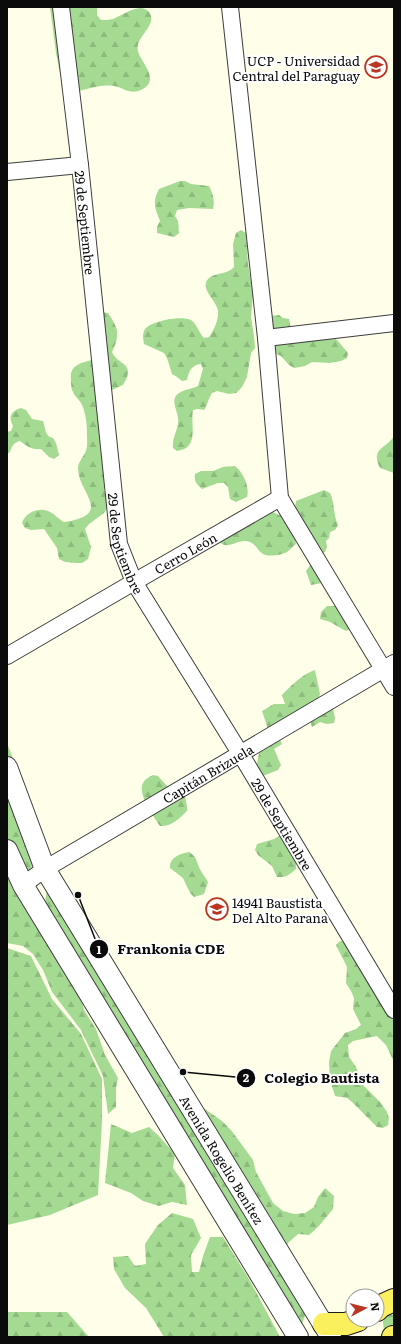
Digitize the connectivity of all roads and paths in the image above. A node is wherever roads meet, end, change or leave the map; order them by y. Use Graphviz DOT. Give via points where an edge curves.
graph roads {
  1 [pos="61,7"];
  2 [pos="230,7"];
  3 [pos="80,165"];
  4 [pos="7,172"];
  5 [pos="394,323"];
  6 [pos="266,338"];
  7 [pos="280,498"];
  8 [pos="134,582"];
  9 [pos="7,656"];
  10 [pos="389,667"];
  11 [pos="394,687"];
  12 [pos="240,754"];
  13 [pos="7,767"];
  14 [pos="7,850"];
  15 [pos="45,869"];
  16 [pos="23,885"];
  17 [pos="394,1010"];
  18 [pos="345,1325"];
  19 [pos="345,1328"];
  20 [pos="331,1333"];
  21 [pos="298,1337"];
  1 -- 3 [label="street, 29 de Septiembre"];
  2 -- 6 [label="street"];
  3 -- 4 [label="street"];
  3 -- 8 [label="street, 29 de Septiembre" via="119,544"];
  5 -- 6 [label="street"];
  6 -- 7 [label="street"];
  7 -- 8 [label="street, Cerro León"];
  7 -- 10 [label="street"];
  8 -- 9 [label="street, Cerro León"];
  8 -- 12 [label="street, 29 de Septiembre"];
  10 -- 11 [label="street"];
  10 -- 12 [label="street, Capitán Brizuela"];
  12 -- 15 [label="street, Capitán Brizuela"];
  12 -- 17 [label="street, 29 de Septiembre"];
  13 -- 15 [label="street, Avenida Rogelio Benítez"];
  14 -- 16 [label="street"];
  15 -- 16 [label="street, Capitán Brizuela"];
  15 -- 20 [label="street, Avenida Rogelio Benítez"];
  16 -- 21 [label="street"];
  18 -- 20 [label="main road"];
  19 -- 20 [label="main road"];
}
